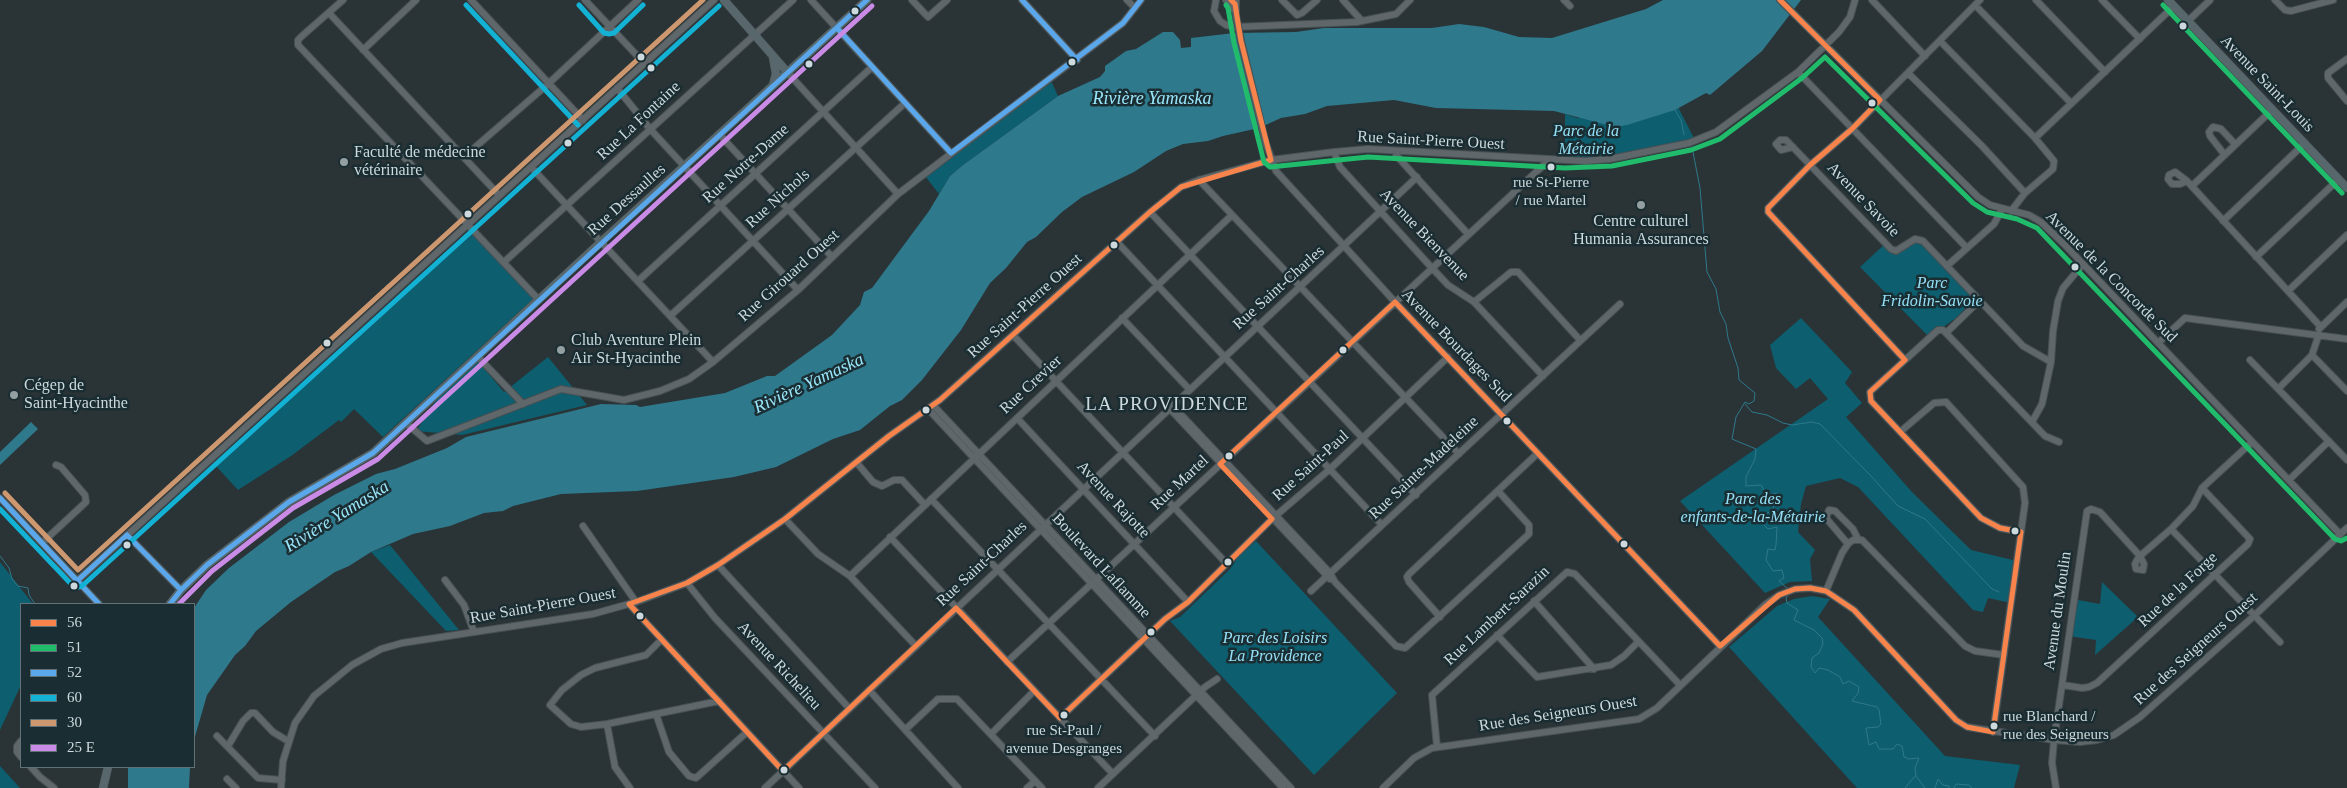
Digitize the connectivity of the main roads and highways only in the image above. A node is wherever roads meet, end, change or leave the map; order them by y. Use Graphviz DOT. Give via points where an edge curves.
graph roads {
  1 [pos="724,0"];
  2 [pos="867,0"];
  3 [pos="2168,0"];
  4 [pos="773,55"];
  5 [pos="804,58"];
  6 [pos="788,72"];
  7 [pos="772,87"];
  8 [pos="2344,184"];
  9 [pos="171,603"];
  10 [pos="108,768"];
  11 [pos="103,788"];
  1 -- 4 [label="main road"];
  2 -- 5 [label="main road, Rue Dessaulles"];
  3 -- 8 [label="main road, Avenue Saint-Louis"];
  4 -- 5 [label="main road" via="789,63"];
  4 -- 6 [label="main road"];
  4 -- 7 [label="main road" via="776,74"];
  5 -- 6 [label="main road, Rue Dessaulles"];
  6 -- 7 [label="main road, Rue Dessaulles"];
  7 -- 9 [label="main road, Rue Dessaulles" via="373,453 289,502 207,565"];
  10 -- 11 [label="main road"];
}
